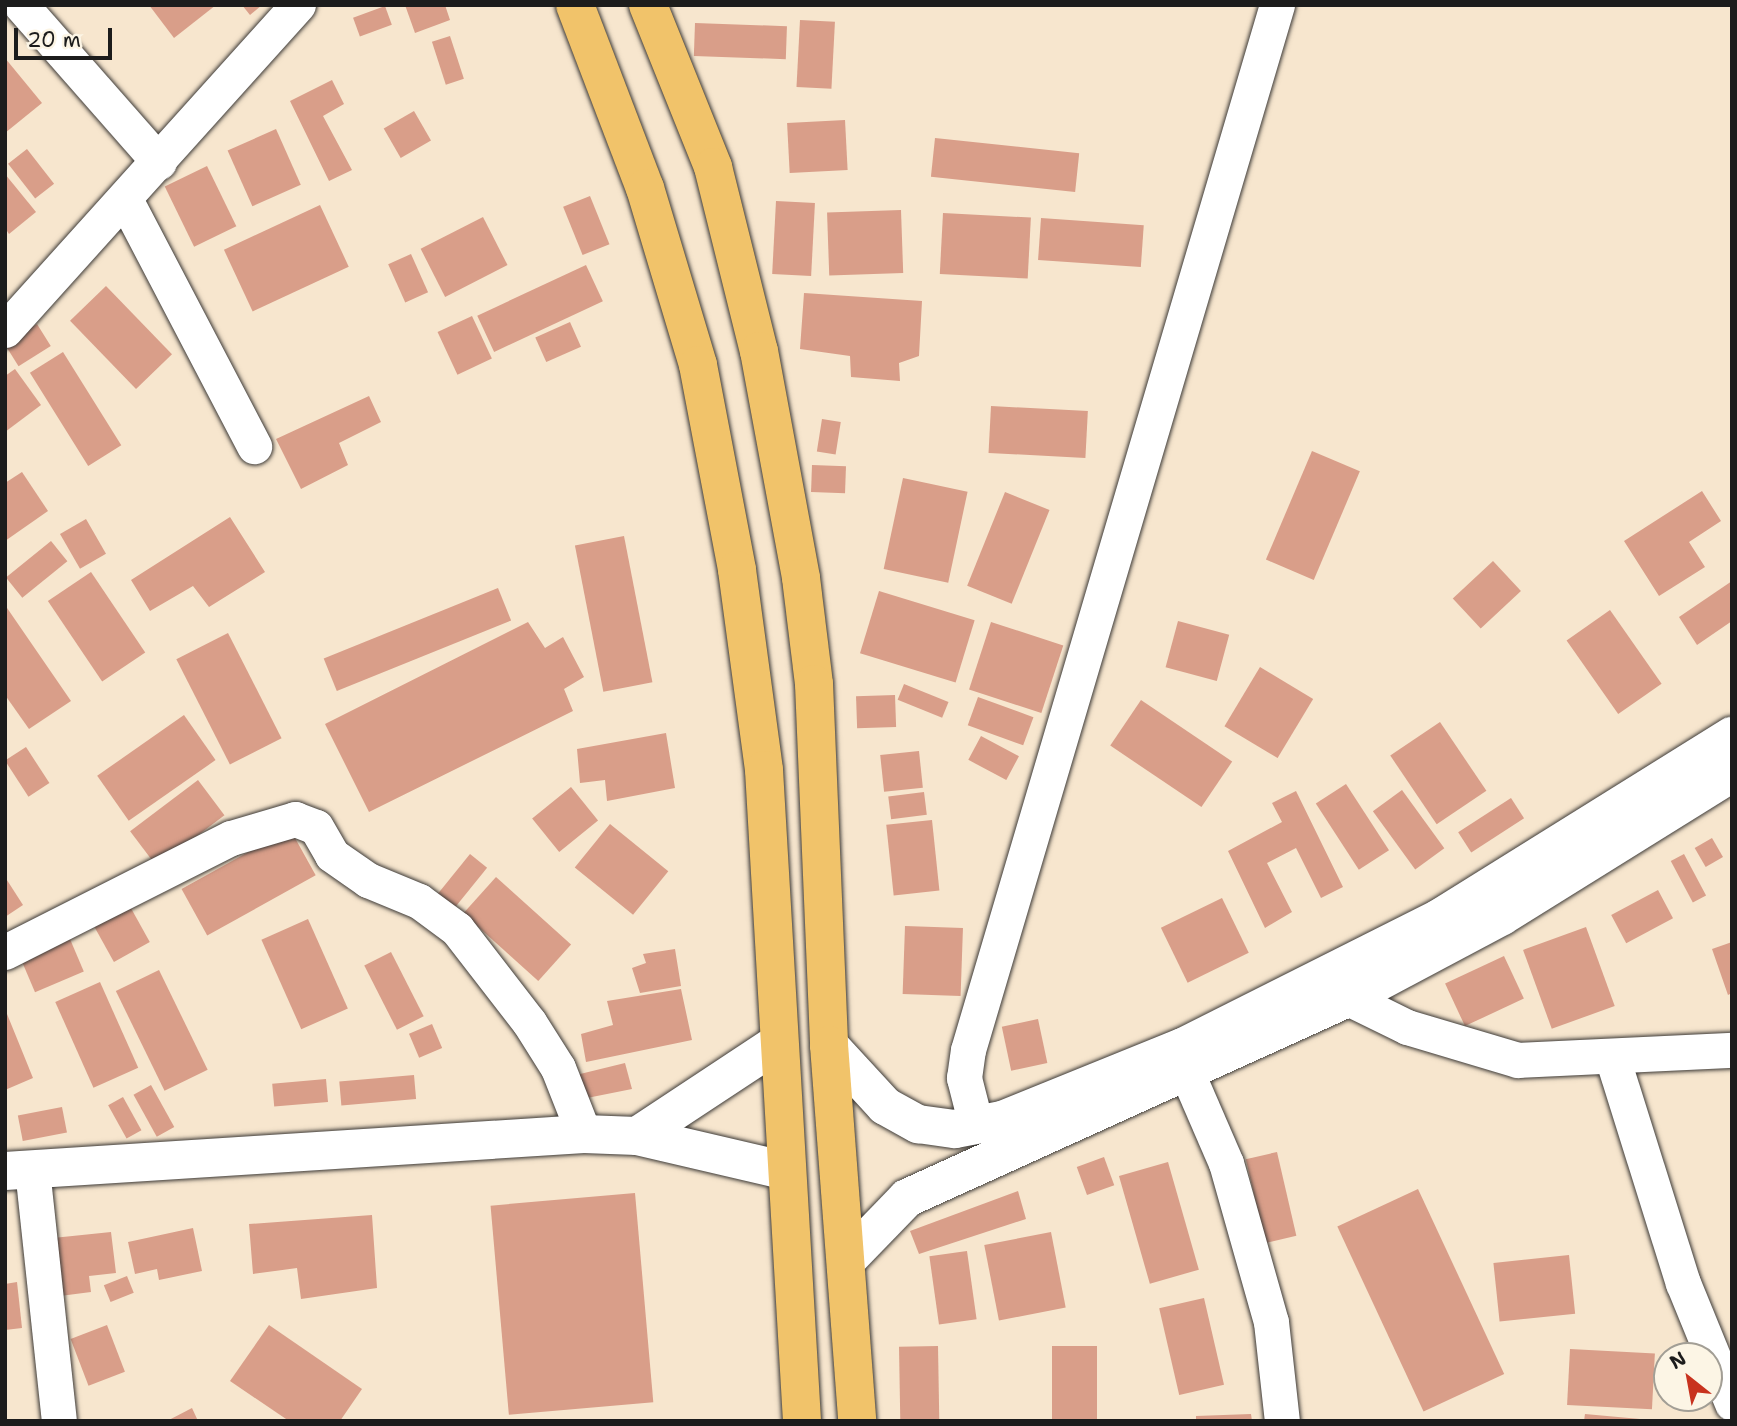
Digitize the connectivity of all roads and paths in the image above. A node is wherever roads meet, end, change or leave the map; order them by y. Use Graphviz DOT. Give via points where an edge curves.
graph roads {
  1 [pos="21,5"];
  2 [pos="298,5"];
  3 [pos="575,5"];
  4 [pos="648,5"];
  5 [pos="1277,5"];
  6 [pos="159,162"];
  7 [pos="125,199"];
  8 [pos="5,330"];
  9 [pos="254,446"];
  10 [pos="1732,736"];
  11 [pos="1732,773"];
  12 [pos="5,952"];
  13 [pos="1348,998"];
  14 [pos="778,1042"];
  15 [pos="829,1045"];
  16 [pos="1732,1050"];
  17 [pos="1613,1060"];
  18 [pos="1187,1073"];
  19 [pos="976,1125"];
  20 [pos="584,1133"];
  21 [pos="637,1136"];
  22 [pos="19,1170"];
  23 [pos="787,1171"];
  24 [pos="847,1261"];
  25 [pos="1732,1403"];
  26 [pos="59,1421"];
  27 [pos="802,1421"];
  28 [pos="857,1421"];
  29 [pos="1282,1421"];
  1 -- 6 [label="street"];
  2 -- 6 [label="street"];
  3 -- 14 [label="highway" via="645,188 698,365 737,570 764,770"];
  4 -- 15 [label="highway" via="713,167 759,351 801,578 821,799"];
  5 -- 19 [label="street" via="968,1050 964,1078"];
  6 -- 7 [label="street"];
  7 -- 8 [label="street"];
  7 -- 9 [label="street"];
  10 -- 19 [label="street" via="1441,917 1183,1047"];
  11 -- 13 [label="street" via="1503,916"];
  12 -- 20 [label="street" via="231,838 295,819 316,827 332,855 368,880 419,901 457,929 537,1033"];
  13 -- 17 [label="street" via="1407,1027 1518,1060"];
  13 -- 18 [label="street"];
  14 -- 21 [label="street"];
  14 -- 23 [label="highway"];
  15 -- 19 [label="street" via="885,1106 907,1118 955,1129"];
  15 -- 24 [label="highway"];
  16 -- 17 [label="street"];
  17 -- 25 [label="street" via="1683,1283"];
  18 -- 24 [label="street" via="907,1198"];
  18 -- 29 [label="street" via="1226,1163 1271,1322"];
  20 -- 21 [label="street"];
  20 -- 22 [label="street"];
  21 -- 23 [label="street"];
  22 -- 26 [label="street"];
  23 -- 27 [label="highway"];
  24 -- 28 [label="highway"];
}
